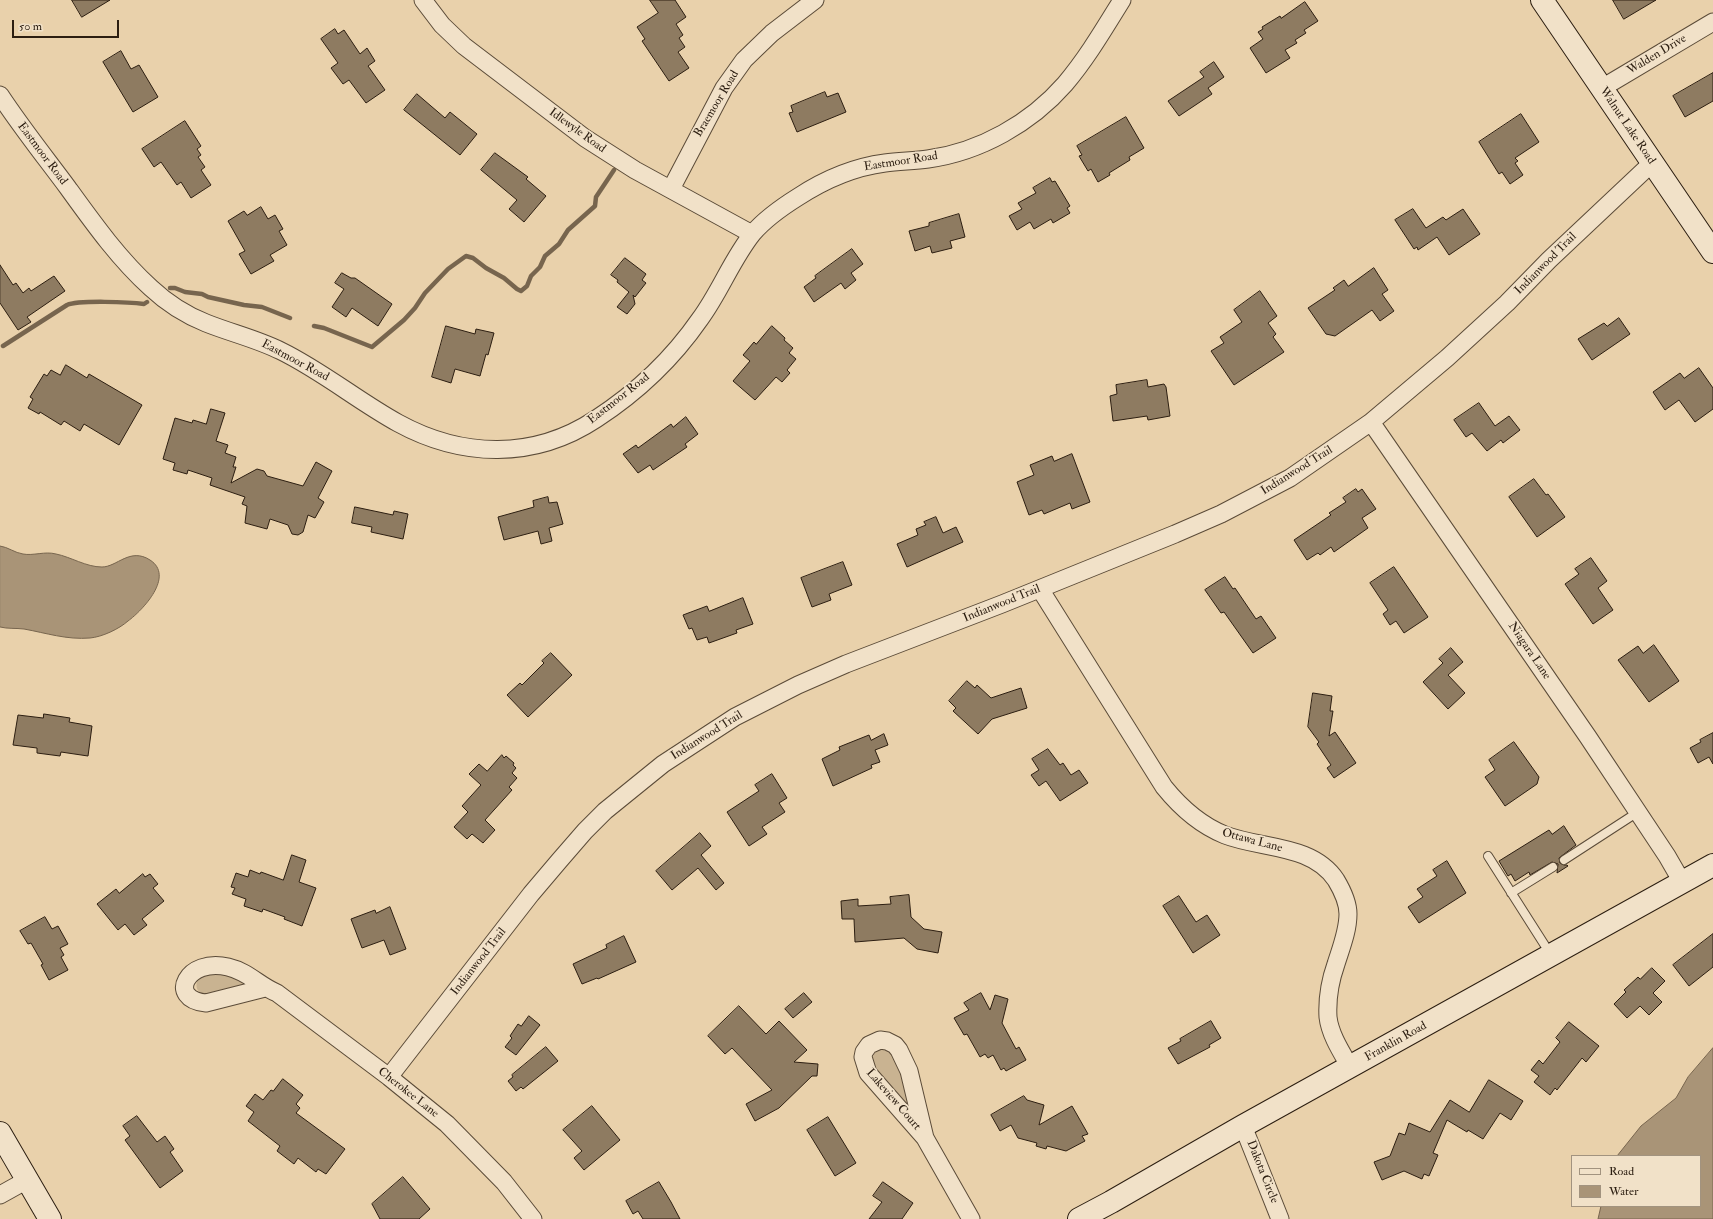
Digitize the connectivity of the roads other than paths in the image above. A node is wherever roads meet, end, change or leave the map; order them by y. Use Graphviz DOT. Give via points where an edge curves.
graph roads {
  1 [pos="424,0"];
  2 [pos="815,0"];
  3 [pos="1122,0"];
  4 [pos="1542,0"];
  5 [pos="1713,22"];
  6 [pos="1602,88"];
  7 [pos="0,95"];
  8 [pos="5,113"];
  9 [pos="1652,163"];
  10 [pos="671,189"];
  11 [pos="752,234"];
  12 [pos="1713,252"];
  13 [pos="1371,422"];
  14 [pos="1040,589"];
  15 [pos="1638,812"];
  16 [pos="1488,856"];
  17 [pos="1564,860"];
  18 [pos="1713,865"];
  19 [pos="1553,867"];
  20 [pos="1682,882"];
  21 [pos="1511,893"];
  22 [pos="1552,956"];
  23 [pos="265,988"];
  24 [pos="1350,1067"];
  25 [pos="389,1077"];
  26 [pos="1243,1126"];
  27 [pos="0,1133"];
  28 [pos="926,1138"];
  29 [pos="27,1180"];
  30 [pos="0,1196"];
  31 [pos="50,1219"];
  32 [pos="533,1219"];
  33 [pos="971,1219"];
  34 [pos="1079,1219"];
  35 [pos="1280,1219"];
  1 -- 10 [label="street, Idlewyle Road" via="442,25 464,46 578,133"];
  2 -- 10 [label="street, Braemoor Road" via="772,33 744,60 724,88"];
  3 -- 11 [label="street, Eastmoor Road" via="1095,44 1064,86 1027,118 997,137 953,154 929,159 887,162 847,172 797,197 765,220"];
  4 -- 6 [label="street, Walnut Lake Road"];
  5 -- 6 [label="street, Walden Drive"];
  6 -- 9 [label="street, Walnut Lake Road"];
  7 -- 8 [label="street, Eastmoor Road"];
  8 -- 11 [label="street, Eastmoor Road" via="123,260 154,291 175,307 206,323 283,352 401,425 436,440 466,448 506,450 544,444 582,428 615,406 660,366 691,332"];
  9 -- 12 [label="street, Walnut Lake Road"];
  9 -- 13 [label="street, Indianwood Trail" via="1548,260 1507,304"];
  10 -- 11 [label="street, Idlewyle Road"];
  13 -- 14 [label="street, Indianwood Trail" via="1290,478 1235,507"];
  13 -- 15 [label="street, Niagara Lane"];
  14 -- 24 [label="street, Ottawa Lane" via="1173,799 1214,831 1303,855 1326,869 1335,878 1342,889 1348,913 1344,940 1330,984 1328,1019"];
  14 -- 25 [label="street, Indianwood Trail" via="798,685 735,717 663,764 605,811 585,831 531,894"];
  15 -- 17 [label="lane"];
  15 -- 20 [label="street, Niagara Lane"];
  16 -- 21 [label="lane"];
  18 -- 20 [label="street, Franklin Road"];
  19 -- 21 [label="lane"];
  20 -- 22 [label="street, Franklin Road"];
  21 -- 22 [label="lane"];
  22 -- 24 [label="street, Franklin Road"];
  23 -- 25 [label="street, Cherokee Lane" via="294,1005"];
  24 -- 26 [label="street, Franklin Road"];
  25 -- 32 [label="street, Cherokee Lane" via="448,1124 504,1182"];
  26 -- 34 [label="street, Franklin Road"];
  26 -- 35 [label="street, Dakota Circle"];
  27 -- 29 [label="street"];
  28 -- 28 [label="street, Lakeview Court" via="910,1077 899,1050 888,1041 880,1040 869,1045 863,1058 868,1073"];
  28 -- 33 [label="street, Lakeview Court"];
  29 -- 30 [label="street"];
  29 -- 31 [label="street"];
}
